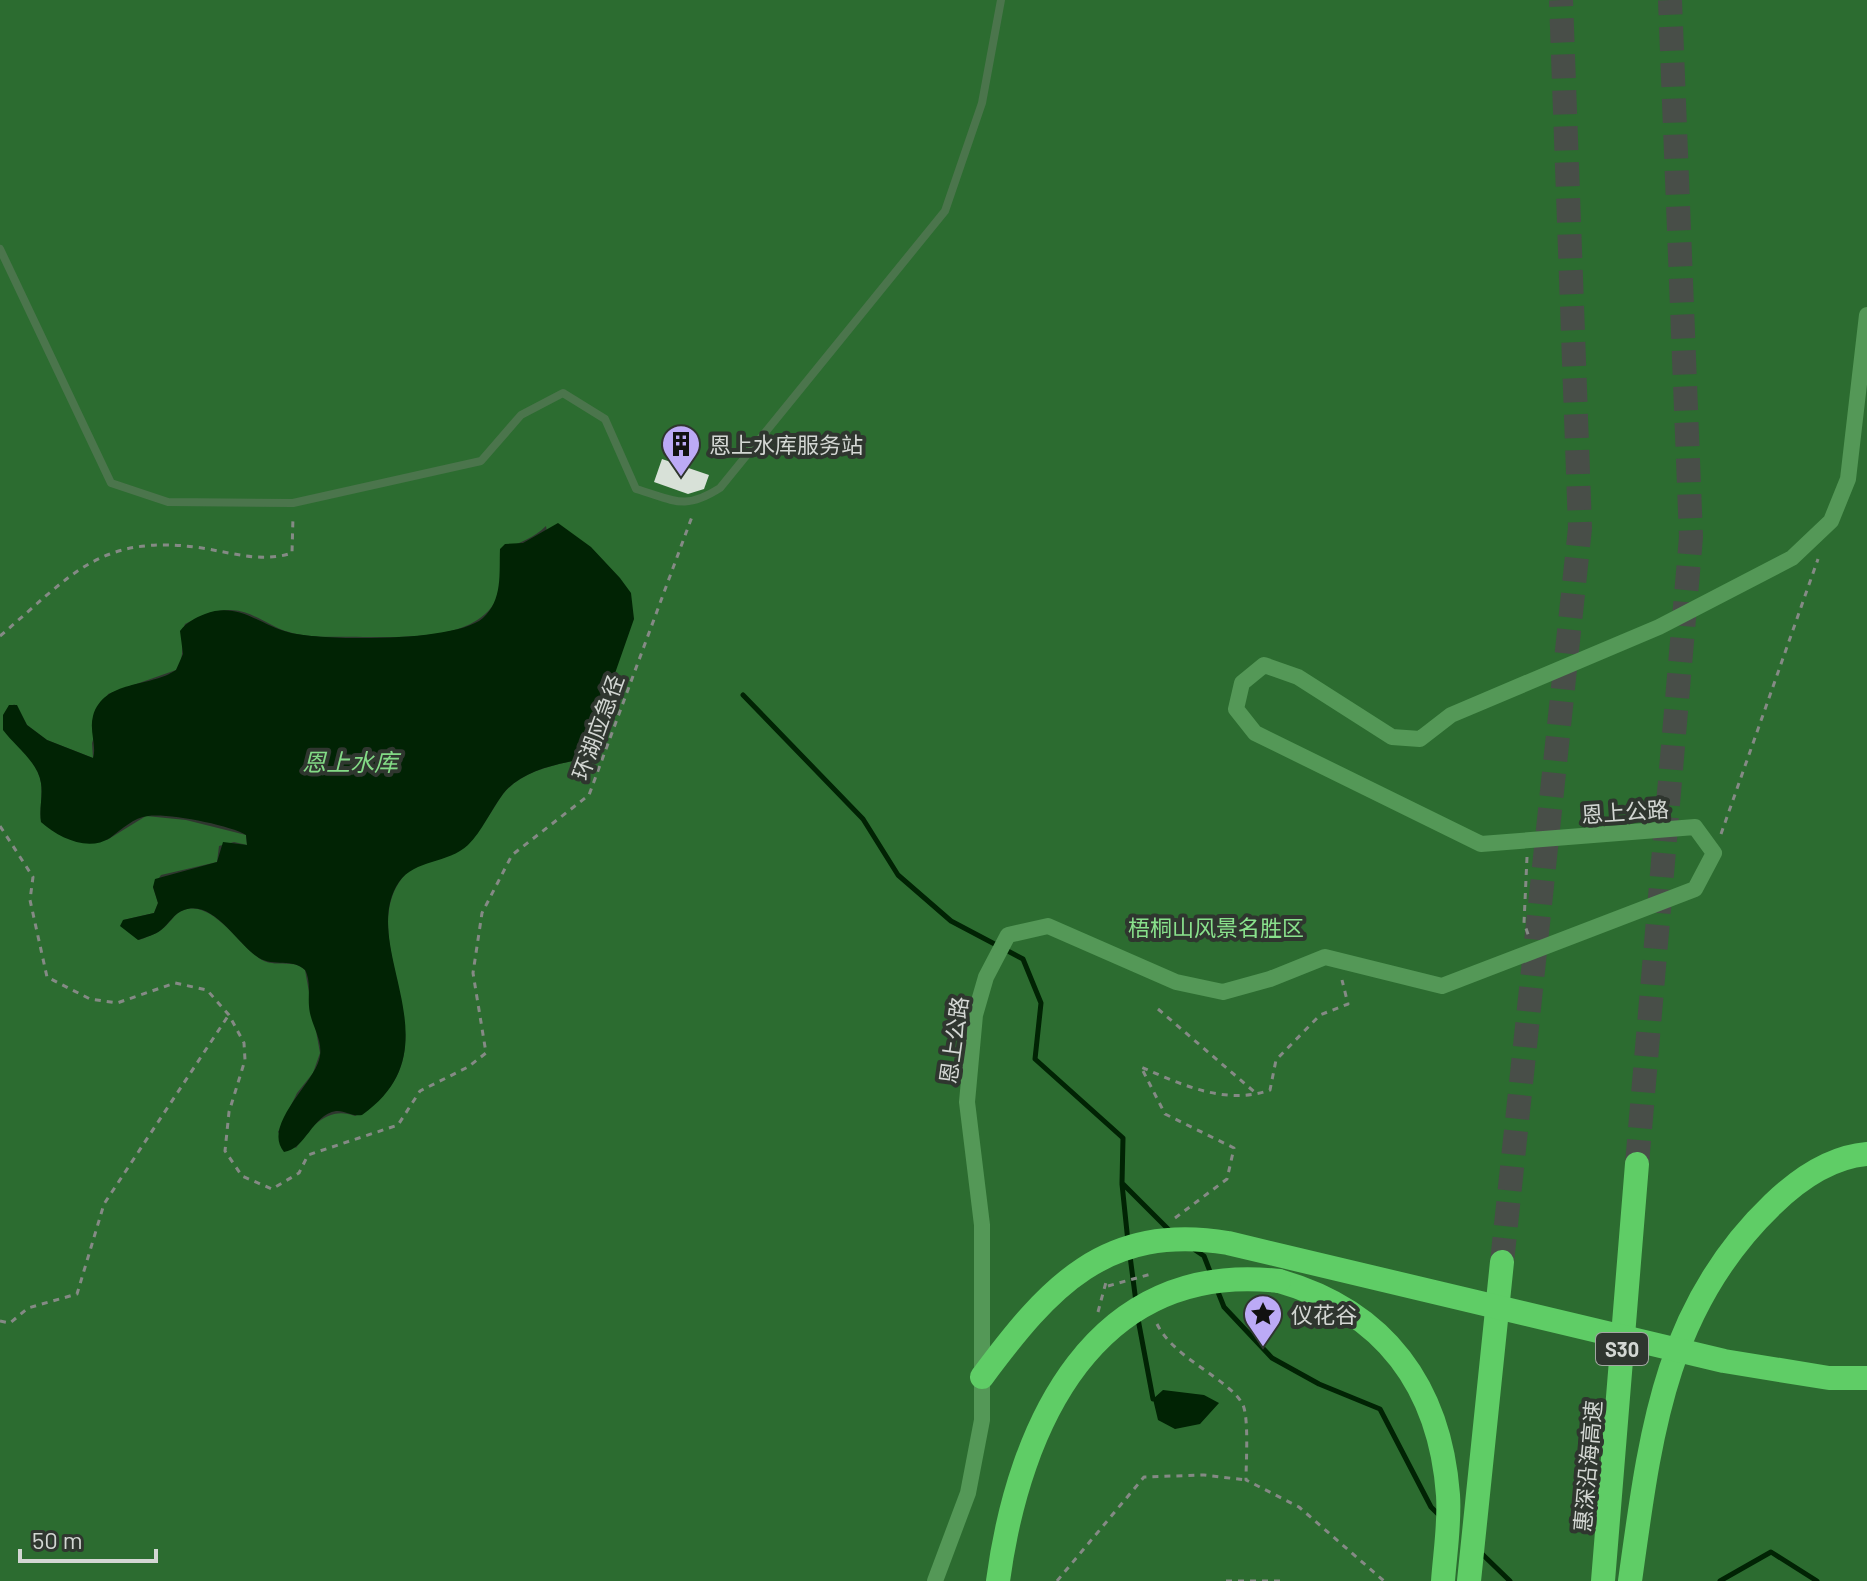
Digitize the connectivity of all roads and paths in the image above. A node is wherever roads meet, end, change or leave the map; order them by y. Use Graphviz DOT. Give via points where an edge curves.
graph roads {
  1 [pos="1001,0"];
  2 [pos="0,249"];
  3 [pos="1867,315"];
  4 [pos="293,503"];
  5 [pos="697,503"];
  6 [pos="1818,559"];
  7 [pos="0,636"];
  8 [pos="0,826"];
  9 [pos="1535,840"];
  10 [pos="1714,853"];
  11 [pos="1533,951"];
  12 [pos="1342,980"];
  13 [pos="1158,1009"];
  14 [pos="229,1015"];
  15 [pos="1258,1095"];
  16 [pos="1862,1154"];
  17 [pos="1637,1164"];
  18 [pos="1173,1220"];
  19 [pos="1502,1262"];
  20 [pos="1108,1286"];
  21 [pos="1153,1287"];
  22 [pos="1156,1314"];
  23 [pos="0,1321"];
  24 [pos="982,1377"];
  25 [pos="1867,1378"];
  26 [pos="1246,1480"];
  27 [pos="935,1581"];
  28 [pos="998,1581"];
  29 [pos="1057,1581"];
  30 [pos="1226,1581"];
  31 [pos="1280,1581"];
  32 [pos="1384,1581"];
  33 [pos="1443,1581"];
  34 [pos="1469,1581"];
  35 [pos="1603,1581"];
  36 [pos="1630,1581"];
  1 -- 5 [label="lane" via="982,103 945,211 720,488"];
  2 -- 4 [label="lane" via="111,483 168,502"];
  3 -- 9 [label="street, 恩上公路" via="1848,479 1831,521 1792,558 1659,627 1451,715 1420,739 1392,737 1298,677 1264,665 1242,683 1236,709 1255,733 1481,844"];
  4 -- 5 [label="lane" via="481,461 521,415 563,393 605,419 636,489"];
  4 -- 7 [label="path" via="292,553 270,560 180,545 136,545 88,562"];
  5 -- 14 [label="path, 环湖应急径" via="589,795 512,855 482,913 473,973 486,1053 420,1091 398,1125 308,1155 299,1173 272,1189 242,1176 225,1151 229,1112 245,1060 244,1043"];
  6 -- 10 [label="path"];
  8 -- 14 [label="path, 环湖应急径" via="33,877 30,900 47,977 90,999 117,1003 175,983 207,990"];
  9 -- 10 [label="street, 恩上公路" via="1695,827"];
  9 -- 11 [label="path" via="1524,880 1524,923"];
  10 -- 11 [label="street, 恩上公路" via="1695,889"];
  11 -- 24 [label="street, 恩上公路" via="1442,986 1325,957 1223,992 1176,982 1048,926 1008,935 986,977 975,1015 967,1102 982,1225"];
  12 -- 15 [label="path" via="1348,1004 1320,1015 1276,1060 1270,1090"];
  13 -- 15 [label="path"];
  14 -- 23 [label="path" via="104,1204 77,1294 28,1308 10,1323"];
  15 -- 18 [label="path" via="1200,1092 1141,1067 1165,1114 1234,1148 1227,1179"];
  16 -- 36 [label="highway" via="1820,1167 1767,1209 1728,1254 1690,1314 1651,1438"];
  17 -- 35 [label="highway, 惠深沿海高速 / S30"];
  19 -- 34 [label="highway"];
  20 -- 21 [label="path" via="1151,1274"];
  22 -- 26 [label="path" via="1158,1327 1194,1366 1226,1386 1243,1406"];
  24 -- 25 [label="highway, bridge" via="1064,1281 1114,1250 1172,1238 1228,1243 1724,1361 1829,1378"];
  24 -- 27 [label="street, 恩上公路" via="977,1455"];
  26 -- 29 [label="path" via="1144,1477"];
  26 -- 32 [label="path" via="1299,1507"];
  28 -- 33 [label="highway, bridge" via="1008,1522 1029,1454 1076,1360 1123,1319 1183,1286 1246,1277 1308,1289 1377,1332 1410,1368 1442,1446 1449,1498"];
  30 -- 31 [label="path"];
}
